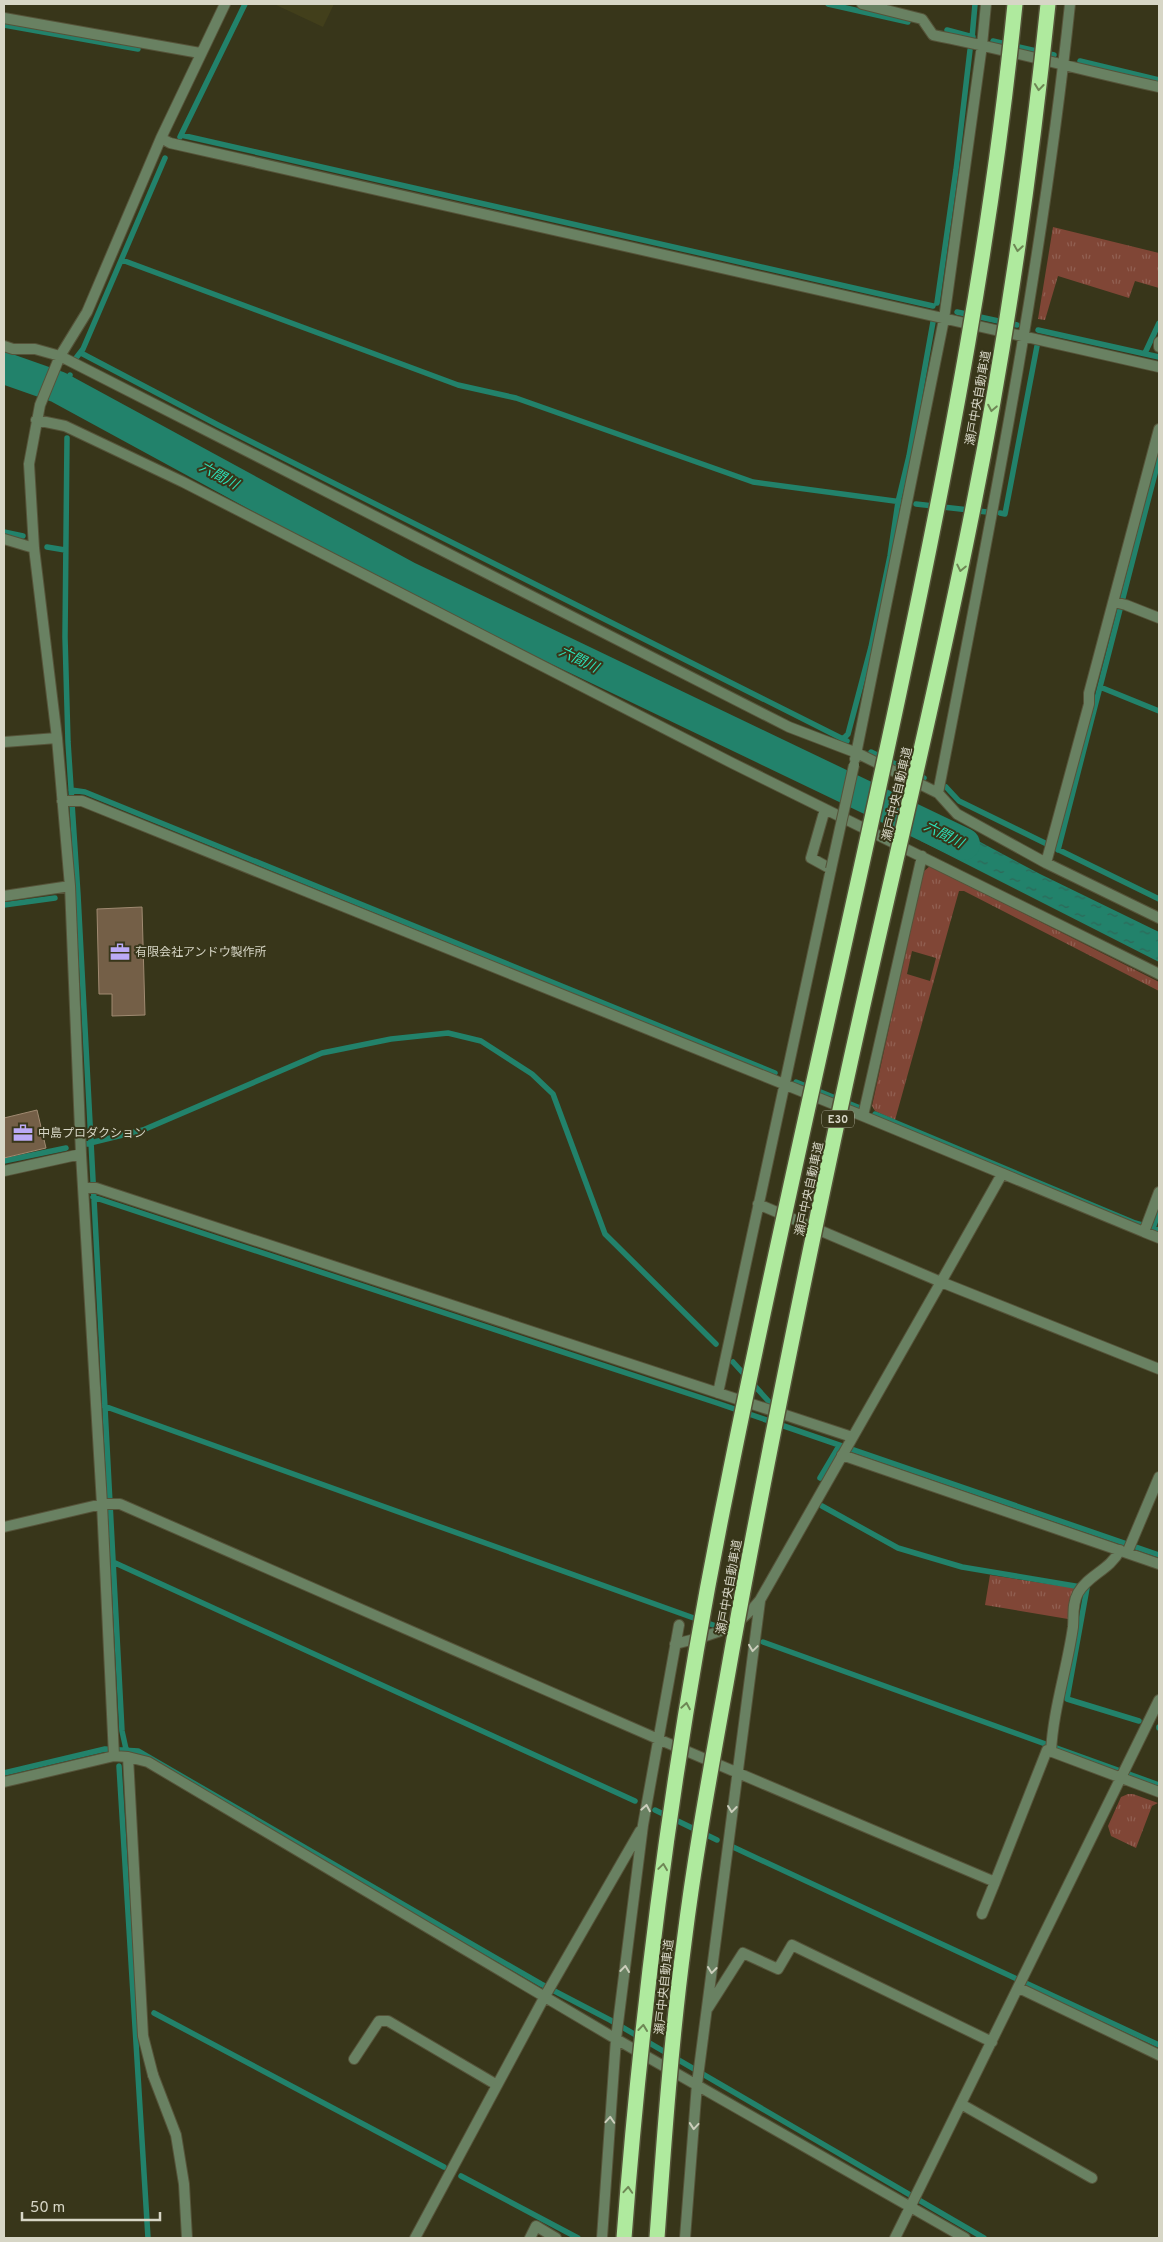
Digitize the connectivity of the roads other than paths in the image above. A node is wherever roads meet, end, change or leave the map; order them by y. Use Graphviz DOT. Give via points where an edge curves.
graph roads {
  1 [pos="225,4"];
  2 [pos="862,4"];
  3 [pos="986,4"];
  4 [pos="1015,4"];
  5 [pos="1048,4"];
  6 [pos="1070,4"];
  7 [pos="4,18"];
  8 [pos="982,45"];
  9 [pos="200,53"];
  10 [pos="1063,66"];
  11 [pos="1159,88"];
  12 [pos="161,138"];
  13 [pos="944,319"];
  14 [pos="1024,337"];
  15 [pos="1159,342"];
  16 [pos="4,346"];
  17 [pos="1159,346"];
  18 [pos="59,360"];
  19 [pos="1159,367"];
  20 [pos="36,420"];
  21 [pos="1159,429"];
  22 [pos="4,539"];
  23 [pos="34,548"];
  24 [pos="1120,603"];
  25 [pos="1159,618"];
  26 [pos="57,738"];
  27 [pos="4,742"];
  28 [pos="857,753"];
  29 [pos="938,793"];
  30 [pos="69,801"];
  31 [pos="825,809"];
  32 [pos="922,856"];
  33 [pos="1048,857"];
  34 [pos="831,869"];
  35 [pos="70,886"];
  36 [pos="4,896"];
  37 [pos="1159,918"];
  38 [pos="1159,974"];
  39 [pos="784,1084"];
  40 [pos="863,1116"];
  41 [pos="81,1154"];
  42 [pos="4,1171"];
  43 [pos="1002,1174"];
  44 [pos="90,1188"];
  45 [pos="1159,1192"];
  46 [pos="758,1204"];
  47 [pos="1146,1228"];
  48 [pos="1159,1238"];
  49 [pos="941,1282"];
  50 [pos="1159,1369"];
  51 [pos="718,1393"];
  52 [pos="847,1447"];
  53 [pos="1159,1477"];
  54 [pos="108,1504"];
  55 [pos="4,1527"];
  56 [pos="1127,1548"];
  57 [pos="1159,1564"];
  58 [pos="760,1600"];
  59 [pos="679,1625"];
  60 [pos="675,1644"];
  61 [pos="1159,1700"];
  62 [pos="658,1739"];
  63 [pos="1051,1747"];
  64 [pos="114,1750"];
  65 [pos="128,1757"];
  66 [pos="736,1772"];
  67 [pos="1123,1774"];
  68 [pos="4,1782"];
  69 [pos="1159,1792"];
  70 [pos="643,1826"];
  71 [pos="995,1882"];
  72 [pos="982,1914"];
  73 [pos="1021,1983"];
  74 [pos="548,1991"];
  75 [pos="706,2010"];
  76 [pos="617,2034"];
  77 [pos="992,2042"];
  78 [pos="1159,2055"];
  79 [pos="354,2059"];
  80 [pos="698,2081"];
  81 [pos="497,2085"];
  82 [pos="961,2104"];
  83 [pos="1092,2178"];
  84 [pos="914,2200"];
  85 [pos="187,2238"];
  86 [pos="415,2238"];
  87 [pos="530,2238"];
  88 [pos="556,2238"];
  89 [pos="602,2238"];
  90 [pos="624,2238"];
  91 [pos="657,2238"];
  92 [pos="685,2238"];
  93 [pos="895,2238"];
  94 [pos="965,2238"];
  1 -- 9 [label="street"];
  2 -- 8 [label="street" via="922,18 933,35"];
  3 -- 8 [label="street"];
  90 -- 4 [label="highway, 瀬戸中央自動車道 / E30, one-way, bridge" via="653,1933 682,1727 726,1493 941,496 987,236"];
  5 -- 91 [label="highway, 瀬戸中央自動車道 / E30, one-way, bridge" via="1018,243 970,521 913,793 837,1126 761,1495 717,1737 684,1940 665,2120"];
  6 -- 10 [label="street"];
  7 -- 9 [label="street"];
  8 -- 10 [label="street"];
  8 -- 13 [label="street"];
  9 -- 12 [label="street"];
  10 -- 11 [label="street"];
  10 -- 14 [label="street"];
  12 -- 13 [label="street" via="180,145"];
  12 -- 18 [label="street" via="87,312"];
  13 -- 14 [label="street"];
  13 -- 28 [label="street"];
  14 -- 19 [label="street"];
  14 -- 29 [label="street"];
  15 -- 17 [label="street"];
  16 -- 18 [label="street" via="35,349"];
  18 -- 20 [label="street"];
  18 -- 28 [label="street" via="789,727"];
  20 -- 23 [label="street" via="29,464"];
  20 -- 31 [label="street" via="65,426 183,482"];
  21 -- 24 [label="street"];
  22 -- 23 [label="street"];
  23 -- 26 [label="street"];
  24 -- 25 [label="street"];
  24 -- 33 [label="street"];
  26 -- 27 [label="street"];
  26 -- 30 [label="street"];
  28 -- 29 [label="street"];
  28 -- 34 [label="street, bridge"];
  29 -- 33 [label="street" via="957,814"];
  30 -- 35 [label="street"];
  30 -- 39 [label="street"];
  31 -- 32 [label="street"];
  31 -- 34 [label="street" via="811,858"];
  32 -- 38 [label="street"];
  32 -- 40 [label="street"];
  33 -- 37 [label="street"];
  34 -- 39 [label="street"];
  35 -- 36 [label="street"];
  35 -- 41 [label="street"];
  39 -- 40 [label="street"];
  39 -- 46 [label="street"];
  40 -- 43 [label="street"];
  41 -- 42 [label="street"];
  41 -- 44 [label="street"];
  43 -- 47 [label="street"];
  43 -- 49 [label="street"];
  44 -- 51 [label="street"];
  44 -- 54 [label="street"];
  45 -- 47 [label="street"];
  46 -- 49 [label="street"];
  46 -- 51 [label="street"];
  47 -- 48 [label="street"];
  49 -- 50 [label="street"];
  49 -- 52 [label="street"];
  51 -- 52 [label="street"];
  52 -- 56 [label="street"];
  52 -- 58 [label="street"];
  53 -- 56 [label="street"];
  54 -- 55 [label="street"];
  54 -- 62 [label="street" via="120,1504"];
  54 -- 64 [label="street"];
  56 -- 57 [label="street"];
  56 -- 63 [label="street" via="1083,1585 1074,1603 1073,1626"];
  58 -- 60 [label="street" via="747,1616 716,1634"];
  58 -- 66 [label="street, one-way"];
  59 -- 60 [label="street"];
  60 -- 62 [label="street"];
  61 -- 67 [label="street"];
  62 -- 66 [label="street"];
  70 -- 62 [label="street, one-way"];
  63 -- 67 [label="street"];
  63 -- 71 [label="street" via="1047,1750"];
  64 -- 65 [label="street"];
  64 -- 68 [label="street"];
  65 -- 74 [label="street" via="148,1762"];
  65 -- 85 [label="street" via="143,2036 153,2075 176,2135 184,2184"];
  66 -- 71 [label="street"];
  66 -- 75 [label="street, one-way"];
  67 -- 69 [label="street"];
  67 -- 73 [label="street"];
  70 -- 74 [label="street"];
  76 -- 70 [label="street, one-way"];
  71 -- 72 [label="street"];
  73 -- 77 [label="street"];
  73 -- 78 [label="street"];
  74 -- 76 [label="street"];
  74 -- 81 [label="street"];
  75 -- 77 [label="street" via="743,1953 778,1970 792,1946"];
  75 -- 80 [label="street"];
  76 -- 80 [label="street"];
  89 -- 76 [label="street, one-way"];
  77 -- 82 [label="street"];
  79 -- 81 [label="street" via="379,2021 388,2021"];
  80 -- 84 [label="street"];
  80 -- 92 [label="street, one-way"];
  81 -- 86 [label="street"];
  82 -- 83 [label="street"];
  82 -- 84 [label="street"];
  84 -- 93 [label="street"];
  84 -- 94 [label="street"];
  87 -- 88 [label="street" via="536,2226"];
}
